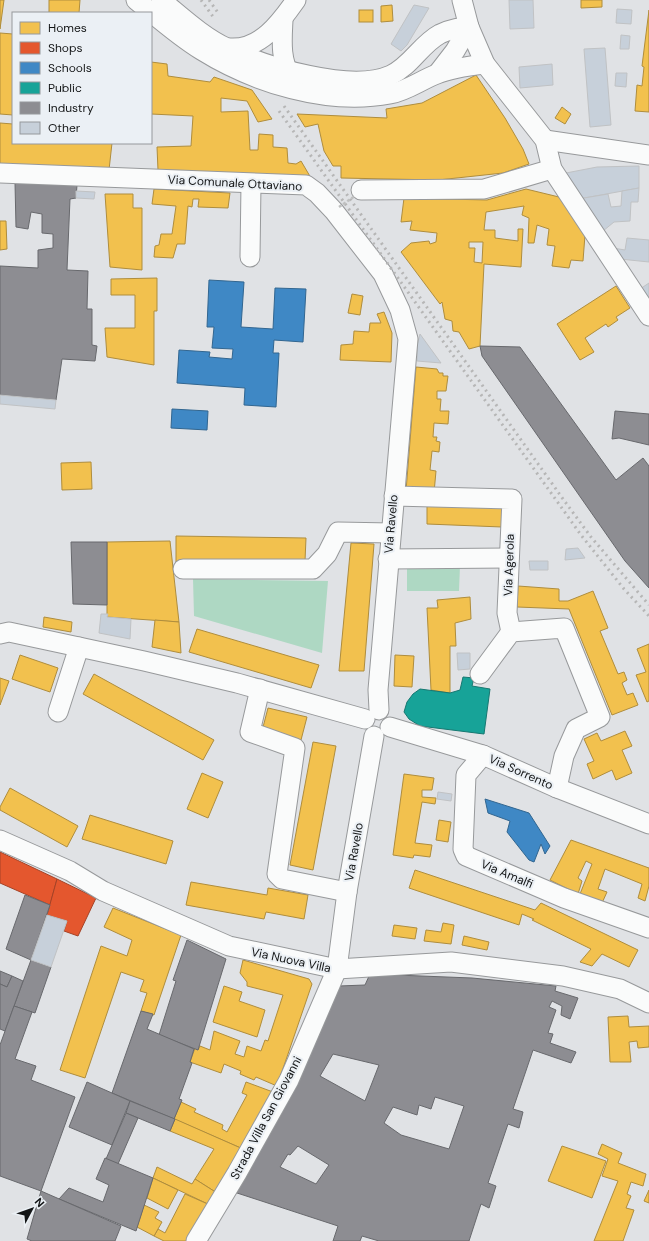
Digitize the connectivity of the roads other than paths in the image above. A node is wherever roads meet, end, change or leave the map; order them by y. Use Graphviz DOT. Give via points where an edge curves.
graph roads {
  1 [pos="136,0"];
  2 [pos="161,0"];
  3 [pos="296,0"];
  4 [pos="462,0"];
  5 [pos="150,12"];
  6 [pos="152,13"];
  7 [pos="282,20"];
  8 [pos="469,27"];
  9 [pos="227,48"];
  10 [pos="485,64"];
  11 [pos="286,70"];
  12 [pos="438,73"];
  13 [pos="303,92"];
  14 [pos="545,140"];
  15 [pos="649,154"];
  16 [pos="552,169"];
  17 [pos="0,173"];
  18 [pos="251,184"];
  19 [pos="358,193"];
  20 [pos="250,257"];
  21 [pos="649,316"];
  22 [pos="395,489"];
  23 [pos="391,533"];
  24 [pos="509,558"];
  25 [pos="388,560"];
  26 [pos="183,569"];
  27 [pos="512,632"];
  28 [pos="0,634"];
  29 [pos="79,647"];
  30 [pos="480,674"];
  31 [pos="260,689"];
  32 [pos="58,712"];
  33 [pos="372,715"];
  34 [pos="382,732"];
  35 [pos="483,755"];
  36 [pos="557,788"];
  37 [pos="649,824"];
  38 [pos="0,840"];
  39 [pos="347,892"];
  40 [pos="649,928"];
  41 [pos="337,969"];
  42 [pos="649,1003"];
  43 [pos="196,1241"];
  1 -- 5 [label="street"];
  2 -- 9 [label="street" via="200,31"];
  3 -- 7 [label="street"];
  4 -- 8 [label="street"];
  6 -- 13 [label="street" via="177,34 234,68"];
  7 -- 9 [label="street" via="255,44 242,49"];
  7 -- 11 [label="street" via="281,54"];
  8 -- 10 [label="street"];
  8 -- 11 [label="street" via="451,29 440,34 412,60 392,74 372,80 334,80"];
  8 -- 12 [label="street"];
  9 -- 11 [label="street"];
  10 -- 12 [label="street"];
  10 -- 14 [label="street"];
  11 -- 13 [label="street"];
  12 -- 13 [label="street" via="410,88 390,94 334,97"];
  14 -- 15 [label="street"];
  14 -- 16 [label="street"];
  16 -- 19 [label="street" via="484,189"];
  16 -- 21 [label="street"];
  17 -- 18 [label="street, Via Comunale Ottaviano"];
  18 -- 20 [label="street"];
  18 -- 22 [label="street, Via Comunale Ottaviano" via="306,185 317,192 383,274 400,310 408,340"];
  22 -- 23 [label="street, Via Ravello"];
  22 -- 24 [label="street, Via Agerola" via="512,499"];
  23 -- 25 [label="street, Via Ravello"];
  23 -- 26 [label="street" via="338,532 327,554 313,569"];
  24 -- 25 [label="street"];
  24 -- 27 [label="street, Via Agerola" via="507,613"];
  25 -- 33 [label="street, Via Ravello" via="378,690"];
  27 -- 30 [label="street"];
  27 -- 36 [label="street" via="564,628 600,717 576,729 564,756"];
  28 -- 29 [label="street" via="9,632"];
  29 -- 31 [label="street"];
  29 -- 32 [label="street"];
  31 -- 33 [label="street"];
  31 -- 39 [label="street" via="250,732 295,748 277,874 282,879"];
  33 -- 34 [label="street" via="389,716"];
  34 -- 35 [label="street, Via Sorrento"];
  34 -- 39 [label="street, Via Ravello"];
  35 -- 36 [label="street, Via Sorrento"];
  35 -- 40 [label="street, Via Amalfi" via="466,776 463,849 466,856 564,898"];
  36 -- 37 [label="street, Via Sorrento"];
  38 -- 41 [label="street, Via Nuova Villa" via="70,871 103,891 229,946"];
  39 -- 41 [label="street, Via Ravello"];
  41 -- 42 [label="street, Via Nuova Villa" via="451,962 563,976 620,989"];
  41 -- 43 [label="street, Strada Villa San Giovanni" via="289,1080"];
}
